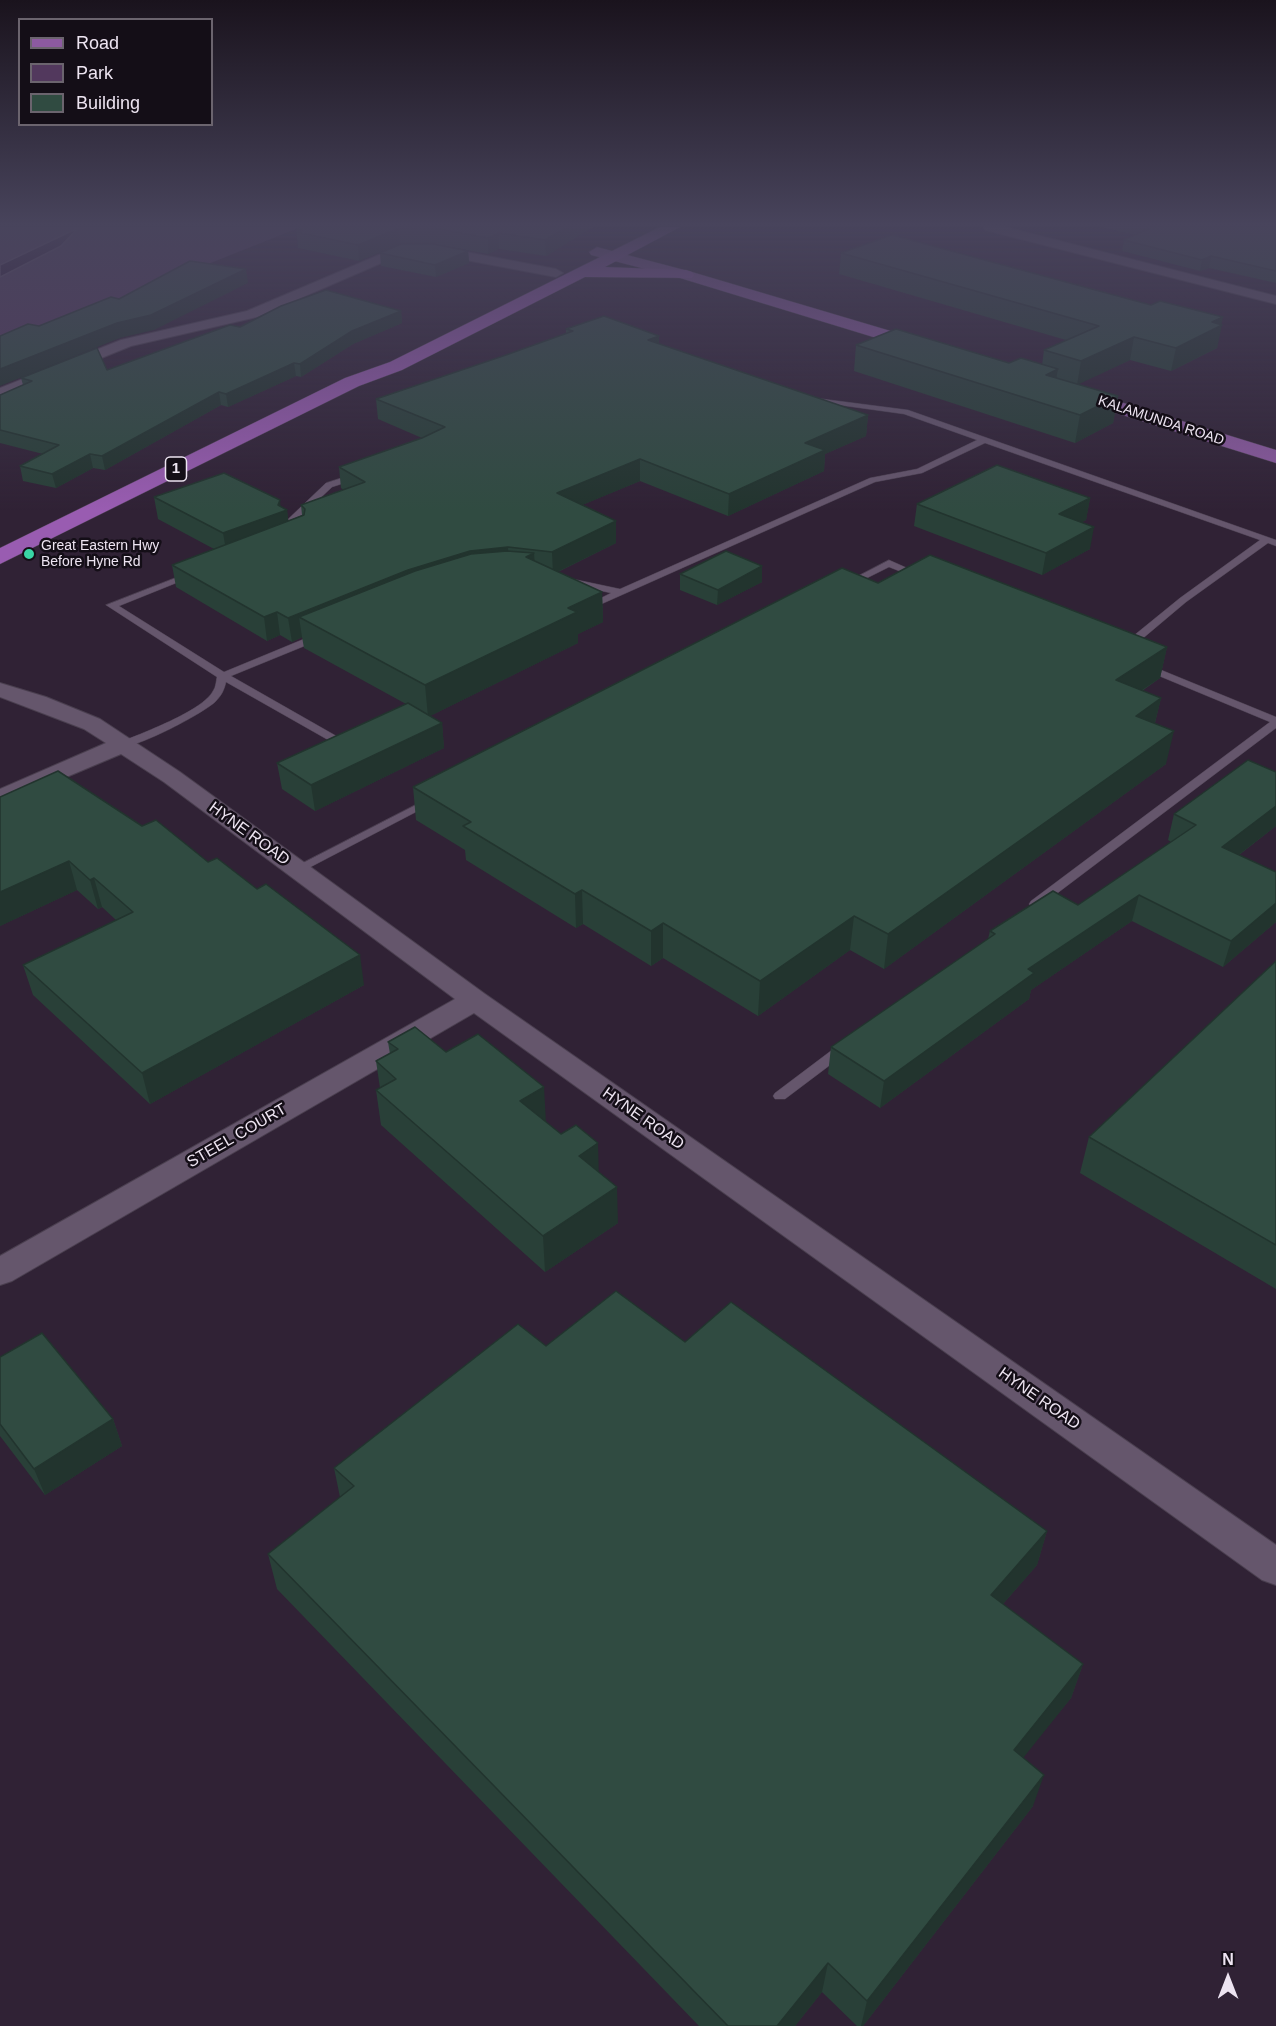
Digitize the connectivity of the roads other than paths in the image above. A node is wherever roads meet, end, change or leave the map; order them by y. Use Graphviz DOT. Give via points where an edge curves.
graph roads {
  1 [pos="219,322"];
  2 [pos="456,322"];
  3 [pos="485,322"];
  4 [pos="840,322"];
  5 [pos="947,354"];
  6 [pos="352,382"];
  7 [pos="1055,387"];
  8 [pos="0,394"];
  9 [pos="800,397"];
  10 [pos="984,440"];
  11 [pos="1276,457"];
  12 [pos="363,474"];
  13 [pos="293,537"];
  14 [pos="1266,540"];
  15 [pos="1276,543"];
  16 [pos="0,557"];
  17 [pos="197,573"];
  18 [pos="553,580"];
  19 [pos="933,581"];
  20 [pos="622,591"];
  21 [pos="836,591"];
  22 [pos="594,604"];
  23 [pos="329,632"];
  24 [pos="223,676"];
  25 [pos="0,690"];
  26 [pos="1276,722"];
  27 [pos="334,739"];
  28 [pos="122,745"];
  29 [pos="445,793"];
  30 [pos="0,798"];
  31 [pos="297,869"];
  32 [pos="1028,909"];
  33 [pos="475,1000"];
  34 [pos="856,1038"];
  35 [pos="780,1095"];
  36 [pos="0,1272"];
  37 [pos="1276,1567"];
  1 -- 8 [label="street" via="126,343"];
  2 -- 6 [label="highway, 1" via="382,361"];
  3 -- 6 [label="highway, 1" via="396,366"];
  4 -- 5 [label="main road"];
  6 -- 16 [label="highway, 1"];
  7 -- 11 [label="main road, KALAMUNDA ROAD"];
  9 -- 10 [label="lane" via="905,412"];
  10 -- 14 [label="lane"];
  10 -- 20 [label="lane" via="919,471 873,480"];
  12 -- 13 [label="lane" via="329,485 287,525 303,533"];
  14 -- 15 [label="lane"];
  14 -- 26 [label="lane" via="1184,600 1128,659"];
  17 -- 24 [label="lane" via="111,605"];
  18 -- 20 [label="lane"];
  19 -- 21 [label="lane" via="889,563"];
  20 -- 22 [label="lane"];
  23 -- 24 [label="lane"];
  24 -- 27 [label="lane"];
  24 -- 28 [label="lane" via="217,694 196,710"];
  25 -- 28 [label="street, HYNE ROAD" via="92,724"];
  26 -- 32 [label="lane"];
  28 -- 30 [label="street"];
  28 -- 31 [label="street, HYNE ROAD"];
  29 -- 31 [label="lane"];
  31 -- 33 [label="street, HYNE ROAD"];
  33 -- 36 [label="street, STEEL COURT"];
  33 -- 37 [label="street, HYNE ROAD"];
  34 -- 35 [label="lane"];
}
